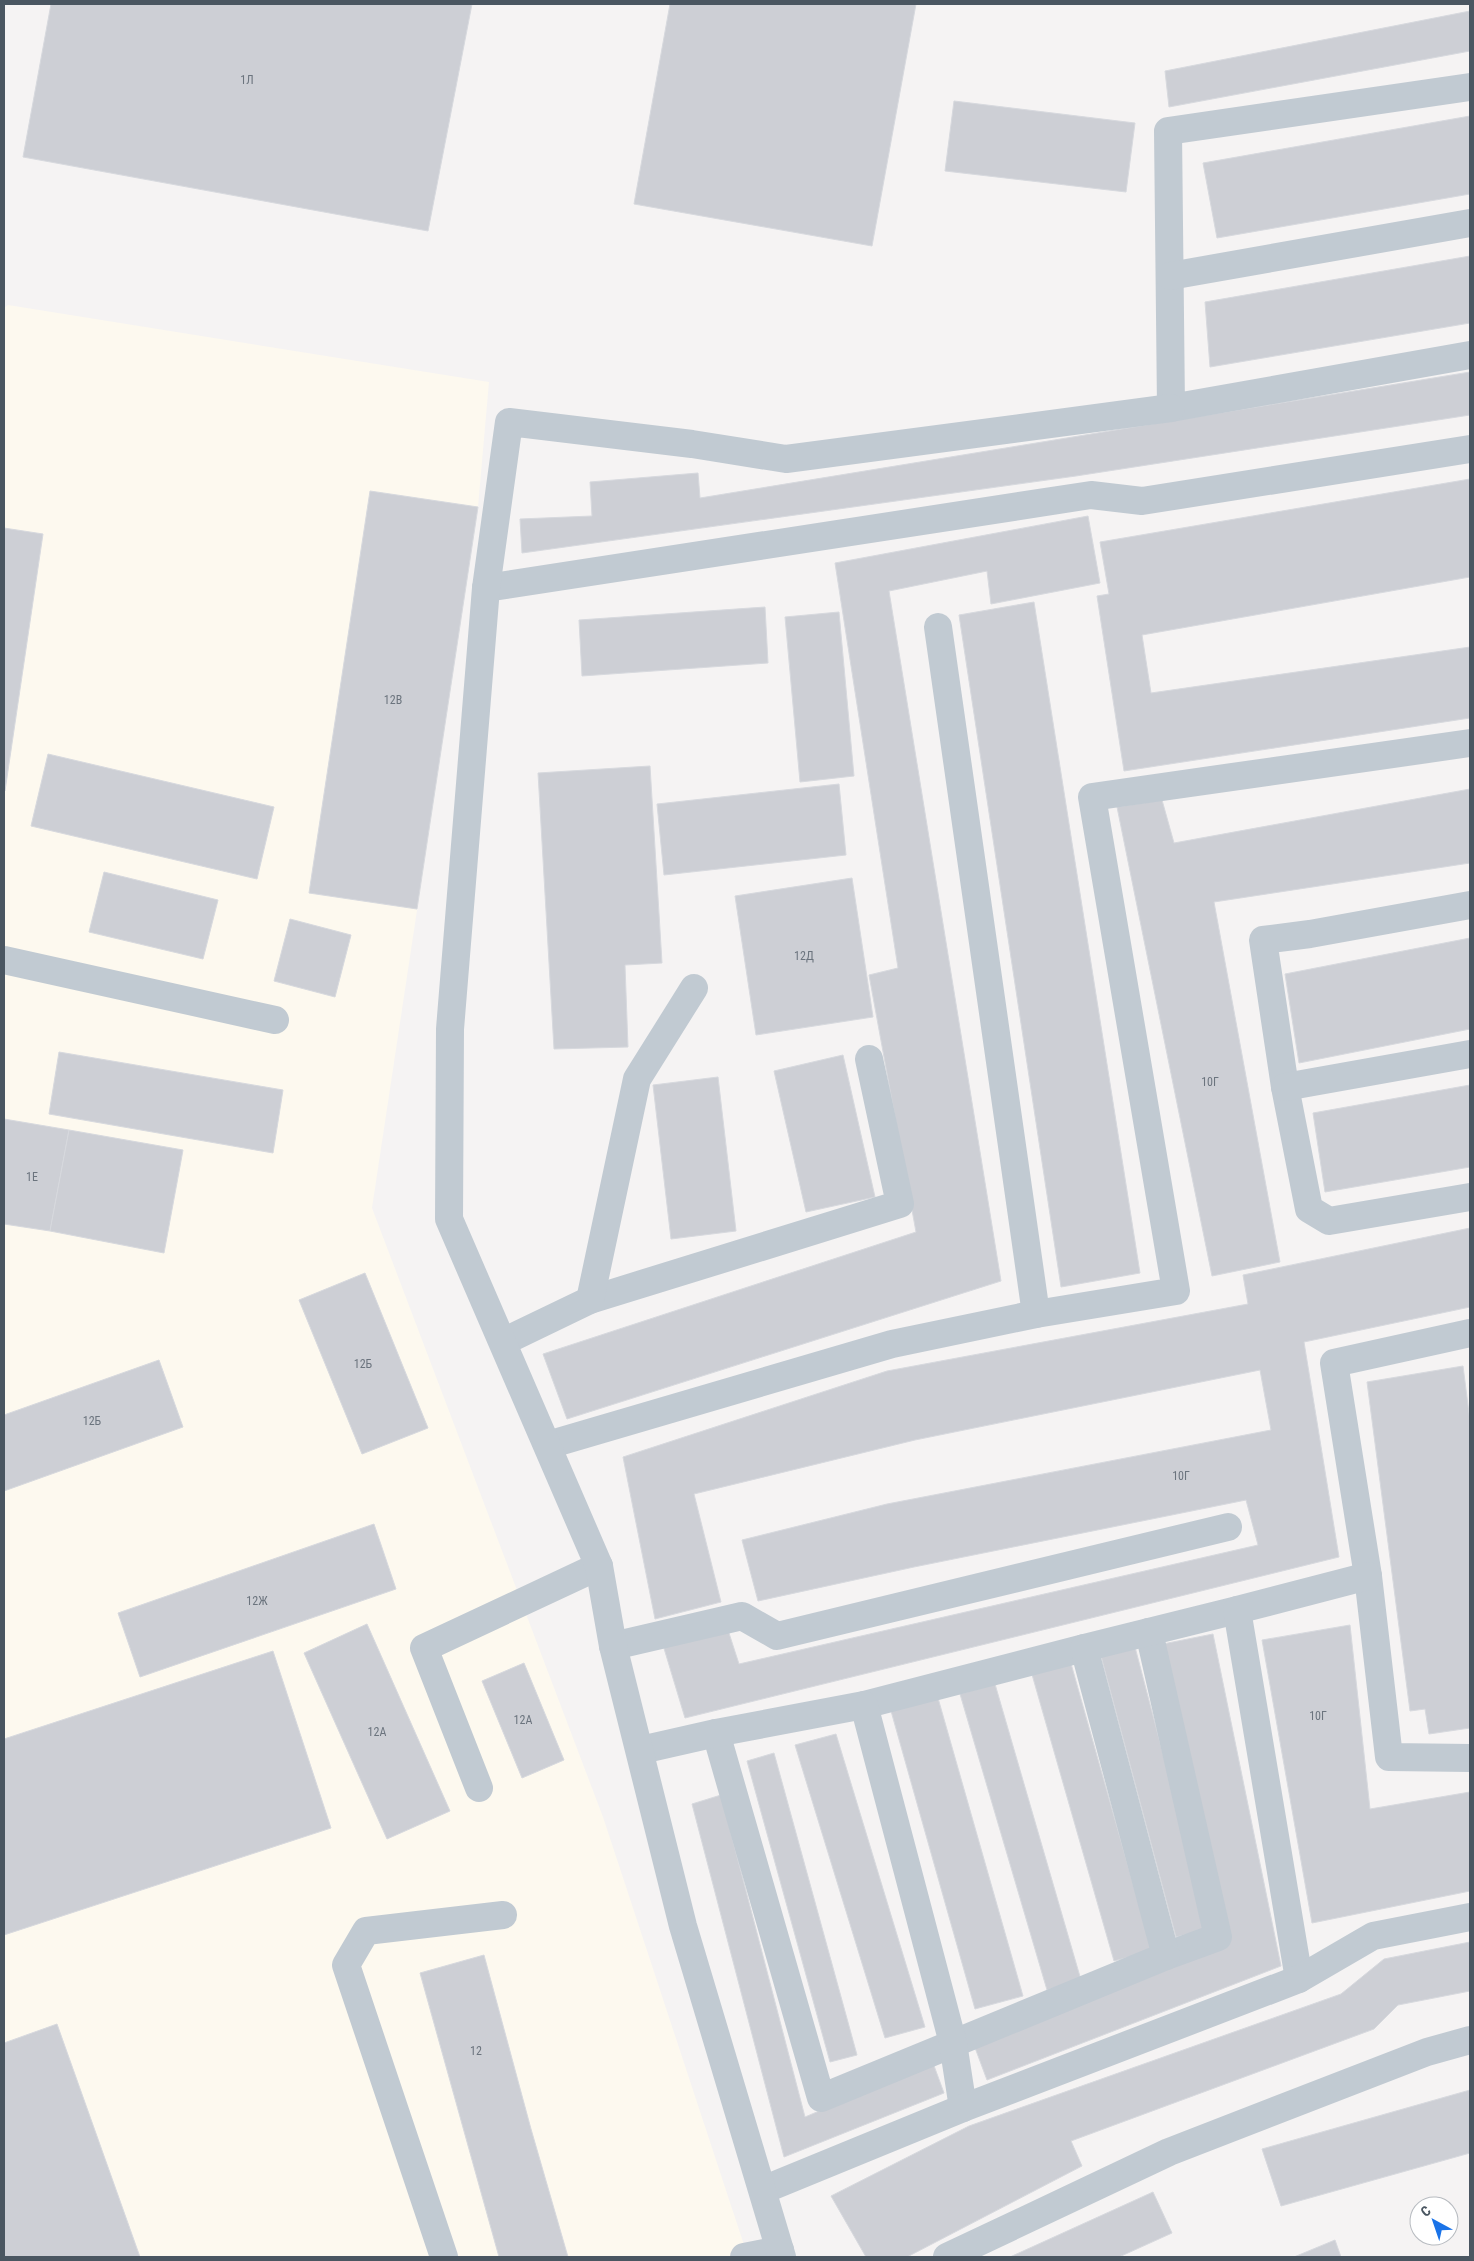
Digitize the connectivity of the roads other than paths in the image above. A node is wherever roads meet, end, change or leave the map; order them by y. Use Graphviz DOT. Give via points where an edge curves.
graph roads {
  1 [pos="1470,87"];
  2 [pos="1470,223"];
  3 [pos="1170,276"];
  4 [pos="1470,355"];
  5 [pos="1170,408"];
  6 [pos="1470,449"];
  7 [pos="486,588"];
  8 [pos="938,627"];
  9 [pos="1470,743"];
  10 [pos="1470,905"];
  11 [pos="4,960"];
  12 [pos="694,988"];
  13 [pos="275,1020"];
  14 [pos="1470,1054"];
  15 [pos="870,1059"];
  16 [pos="1285,1087"];
  17 [pos="1470,1197"];
  18 [pos="590,1300"];
  19 [pos="1036,1314"];
  20 [pos="1470,1333"];
  21 [pos="503,1342"];
  22 [pos="548,1445"];
  23 [pos="1228,1527"];
  24 [pos="599,1566"];
  25 [pos="1368,1576"];
  26 [pos="1236,1610"];
  27 [pos="1149,1632"];
  28 [pos="613,1646"];
  29 [pos="1084,1648"];
  30 [pos="864,1706"];
  31 [pos="716,1733"];
  32 [pos="641,1750"];
  33 [pos="1470,1758"];
  34 [pos="479,1788"];
  35 [pos="503,1915"];
  36 [pos="1470,1917"];
  37 [pos="1166,1956"];
  38 [pos="1300,1979"];
  39 [pos="1470,2040"];
  40 [pos="952,2043"];
  41 [pos="962,2108"];
  42 [pos="763,2190"];
  43 [pos="781,2254"];
  44 [pos="444,2257"];
  45 [pos="744,2257"];
  46 [pos="947,2257"];
  1 -- 3 [label="lane" via="1168,131"];
  2 -- 3 [label="lane"];
  3 -- 5 [label="lane"];
  4 -- 5 [label="lane"];
  5 -- 7 [label="lane" via="786,459 509,422"];
  6 -- 7 [label="lane" via="1142,501 1090,495"];
  7 -- 21 [label="lane" via="450,1029 449,1219"];
  8 -- 19 [label="lane"];
  9 -- 19 [label="lane" via="1092,797 1176,1291"];
  10 -- 16 [label="lane" via="1263,940"];
  11 -- 13 [label="lane"];
  12 -- 18 [label="lane" via="637,1079"];
  14 -- 16 [label="lane"];
  15 -- 18 [label="lane" via="900,1204"];
  16 -- 17 [label="lane" via="1309,1209 1329,1221"];
  18 -- 21 [label="lane"];
  19 -- 22 [label="lane" via="892,1344"];
  20 -- 25 [label="lane" via="1334,1363"];
  21 -- 22 [label="lane"];
  22 -- 24 [label="lane"];
  23 -- 28 [label="lane" via="777,1636 742,1616"];
  24 -- 28 [label="lane"];
  24 -- 34 [label="lane" via="424,1648"];
  25 -- 26 [label="lane"];
  25 -- 33 [label="lane" via="1389,1757"];
  26 -- 27 [label="lane"];
  26 -- 38 [label="lane"];
  27 -- 29 [label="lane"];
  27 -- 37 [label="lane" via="1218,1938"];
  28 -- 32 [label="lane"];
  29 -- 30 [label="lane"];
  29 -- 37 [label="lane"];
  30 -- 31 [label="lane"];
  30 -- 40 [label="lane"];
  31 -- 32 [label="lane"];
  31 -- 40 [label="lane" via="821,2098"];
  32 -- 42 [label="lane" via="683,1926"];
  35 -- 44 [label="lane" via="366,1932 346,1965"];
  36 -- 38 [label="lane" via="1373,1936"];
  37 -- 40 [label="lane"];
  38 -- 41 [label="lane"];
  39 -- 46 [label="lane" via="1426,2052 1169,2152"];
  40 -- 41 [label="lane"];
  41 -- 42 [label="lane"];
  42 -- 43 [label="lane"];
  43 -- 45 [label="lane"];
}
